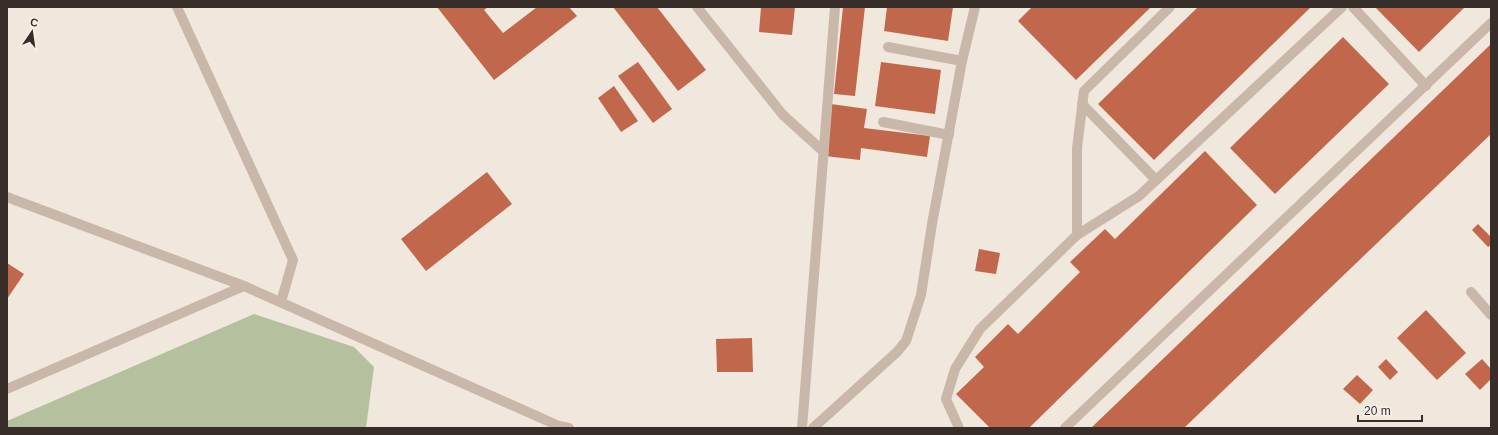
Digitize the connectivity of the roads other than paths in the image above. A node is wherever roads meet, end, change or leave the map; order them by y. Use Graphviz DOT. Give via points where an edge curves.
graph roads {
  1 [pos="177,7"];
  2 [pos="696,7"];
  3 [pos="835,7"];
  4 [pos="975,7"];
  5 [pos="1170,7"];
  6 [pos="1342,7"];
  7 [pos="1353,7"];
  8 [pos="1491,23"];
  9 [pos="888,47"];
  10 [pos="962,61"];
  11 [pos="1426,86"];
  12 [pos="1082,104"];
  13 [pos="883,122"];
  14 [pos="949,135"];
  15 [pos="824,152"];
  16 [pos="1156,180"];
  17 [pos="7,198"];
  18 [pos="1077,236"];
  19 [pos="244,286"];
  20 [pos="1471,292"];
  21 [pos="281,302"];
  22 [pos="1491,315"];
  23 [pos="7,389"];
  24 [pos="569,428"];
  25 [pos="802,428"];
  26 [pos="813,428"];
  27 [pos="959,428"];
  28 [pos="1065,428"];
  1 -- 21 [label="street" via="293,260"];
  2 -- 15 [label="street" via="783,115"];
  3 -- 15 [label="street"];
  4 -- 10 [label="street"];
  5 -- 12 [label="street" via="1084,91"];
  6 -- 16 [label="street"];
  7 -- 11 [label="street"];
  8 -- 11 [label="street"];
  9 -- 10 [label="street"];
  10 -- 14 [label="street"];
  11 -- 28 [label="street"];
  12 -- 16 [label="street"];
  12 -- 18 [label="street" via="1077,148"];
  13 -- 14 [label="street"];
  14 -- 26 [label="street" via="921,295 906,341 898,352"];
  15 -- 25 [label="street"];
  16 -- 18 [label="street" via="1139,196"];
  17 -- 19 [label="street"];
  18 -- 27 [label="street" via="980,329 955,369 946,399"];
  19 -- 21 [label="street"];
  19 -- 23 [label="street"];
  20 -- 22 [label="street"];
  21 -- 24 [label="street" via="559,426"];
}
